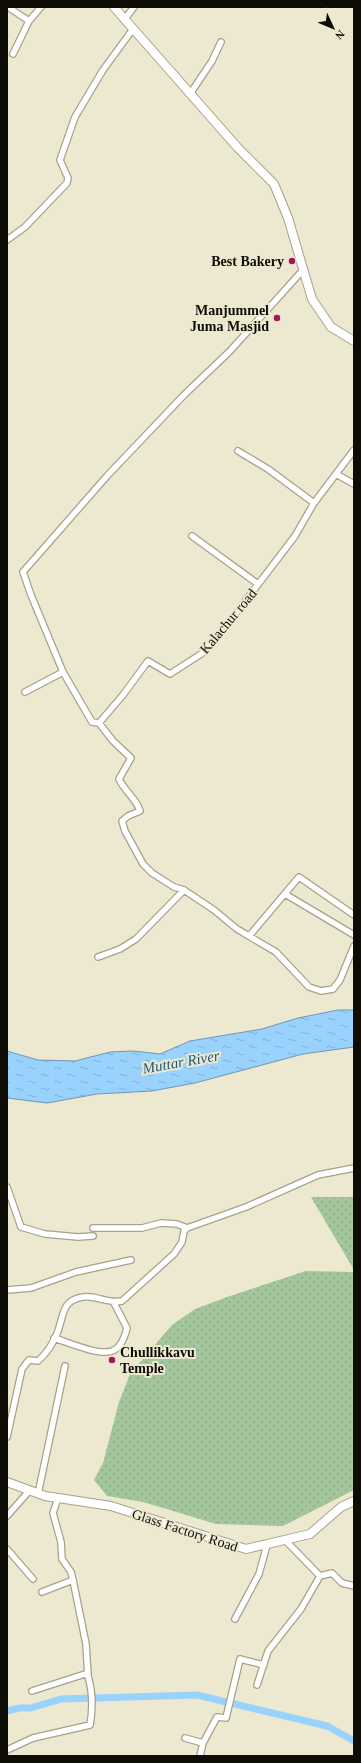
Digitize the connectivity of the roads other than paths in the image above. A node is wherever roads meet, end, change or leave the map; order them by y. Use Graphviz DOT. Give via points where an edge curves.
graph roads {
  1 [pos="8,7"];
  2 [pos="41,7"];
  3 [pos="114,7"];
  4 [pos="134,7"];
  5 [pos="124,20"];
  6 [pos="29,21"];
  7 [pos="132,29"];
  8 [pos="221,42"];
  9 [pos="13,54"];
  10 [pos="190,94"];
  11 [pos="7,240"];
  12 [pos="304,270"];
  13 [pos="354,341"];
  14 [pos="354,450"];
  15 [pos="238,451"];
  16 [pos="336,474"];
  17 [pos="354,484"];
  18 [pos="314,503"];
  19 [pos="192,536"];
  20 [pos="258,584"];
  21 [pos="63,672"];
  22 [pos="25,692"];
  23 [pos="99,723"];
  24 [pos="184,890"];
  25 [pos="285,894"];
  26 [pos="354,915"];
  27 [pos="354,935"];
  28 [pos="250,936"];
  29 [pos="354,946"];
  30 [pos="98,958"];
  31 [pos="354,1168"];
  32 [pos="7,1187"];
  33 [pos="93,1228"];
  34 [pos="187,1228"];
  35 [pos="93,1236"];
  36 [pos="131,1260"];
  37 [pos="7,1290"];
  38 [pos="114,1302"];
  39 [pos="54,1338"];
  40 [pos="65,1366"];
  41 [pos="7,1437"];
  42 [pos="7,1482"];
  43 [pos="30,1490"];
  44 [pos="38,1494"];
  45 [pos="58,1498"];
  46 [pos="354,1501"];
  47 [pos="7,1516"];
  48 [pos="285,1540"];
  49 [pos="267,1545"];
  50 [pos="7,1549"];
  51 [pos="320,1576"];
  52 [pos="33,1579"];
  53 [pos="73,1580"];
  54 [pos="354,1586"];
  55 [pos="42,1592"];
  56 [pos="235,1619"];
  57 [pos="264,1665"];
  58 [pos="88,1676"];
  59 [pos="257,1685"];
  60 [pos="32,1691"];
  61 [pos="185,1738"];
  62 [pos="203,1743"];
  63 [pos="7,1750"];
  64 [pos="200,1756"];
  1 -- 6 [label="street"];
  2 -- 6 [label="street"];
  3 -- 5 [label="main road"];
  4 -- 5 [label="street"];
  5 -- 7 [label="main road"];
  6 -- 9 [label="street"];
  7 -- 10 [label="main road"];
  7 -- 11 [label="street" via="103,70 75,117 60,160 68,178 67,183 25,226"];
  8 -- 10 [label="street"];
  10 -- 12 [label="main road" via="274,184 288,218"];
  12 -- 13 [label="main road" via="312,299 330,327"];
  12 -- 21 [label="street" via="230,351 147,434 23,572"];
  14 -- 16 [label="street, Kalachur road"];
  15 -- 18 [label="street" via="268,469"];
  16 -- 17 [label="street"];
  16 -- 18 [label="street, Kalachur road"];
  18 -- 20 [label="street, Kalachur road" via="295,536"];
  19 -- 20 [label="street"];
  20 -- 23 [label="street, Kalachur road" via="221,633 201,654 170,674 148,661"];
  21 -- 22 [label="street"];
  21 -- 23 [label="street" via="92,722"];
  23 -- 24 [label="street" via="104,732 131,758 119,779 123,788 138,802 140,811 122,821 130,840 143,864 152,873 174,887"];
  24 -- 28 [label="street"];
  24 -- 30 [label="street" via="136,940"];
  25 -- 26 [label="street" via="299,877"];
  25 -- 27 [label="street"];
  25 -- 28 [label="street"];
  28 -- 29 [label="street" via="276,952 309,987 321,991 333,989 340,980"];
  31 -- 34 [label="street" via="318,1175 246,1207"];
  32 -- 35 [label="street" via="21,1227 45,1234"];
  33 -- 34 [label="street" via="142,1228 160,1223 177,1224"];
  34 -- 38 [label="street" via="174,1254 122,1301"];
  36 -- 37 [label="street" via="76,1272 31,1288"];
  38 -- 39 [label="street" via="84,1296 71,1300 65,1307"];
  38 -- 39 [label="street" via="127,1328 124,1337 112,1351 95,1350"];
  39 -- 41 [label="street" via="38,1361 29,1360 22,1369"];
  40 -- 44 [label="street"];
  42 -- 43 [label="main road, Glass Factory Road"];
  43 -- 44 [label="main road, Glass Factory Road"];
  43 -- 47 [label="street"];
  44 -- 45 [label="main road, Glass Factory Road"];
  45 -- 49 [label="main road, Glass Factory Road" via="111,1506 246,1549"];
  45 -- 53 [label="street" via="53,1513 61,1542 62,1559"];
  46 -- 48 [label="main road, Glass Factory Road" via="341,1507 310,1534"];
  48 -- 49 [label="main road, Glass Factory Road"];
  48 -- 51 [label="street"];
  49 -- 56 [label="street" via="259,1574"];
  50 -- 52 [label="street"];
  51 -- 54 [label="street" via="332,1572 342,1582"];
  51 -- 57 [label="street" via="301,1609 268,1651"];
  53 -- 55 [label="street"];
  53 -- 58 [label="street" via="86,1644"];
  57 -- 59 [label="street"];
  57 -- 62 [label="street" via="240,1659 226,1718 217,1717"];
  58 -- 60 [label="street" via="85,1674"];
  58 -- 63 [label="street" via="92,1697 90,1725 33,1738"];
  61 -- 62 [label="street"];
  62 -- 64 [label="street"];
}
